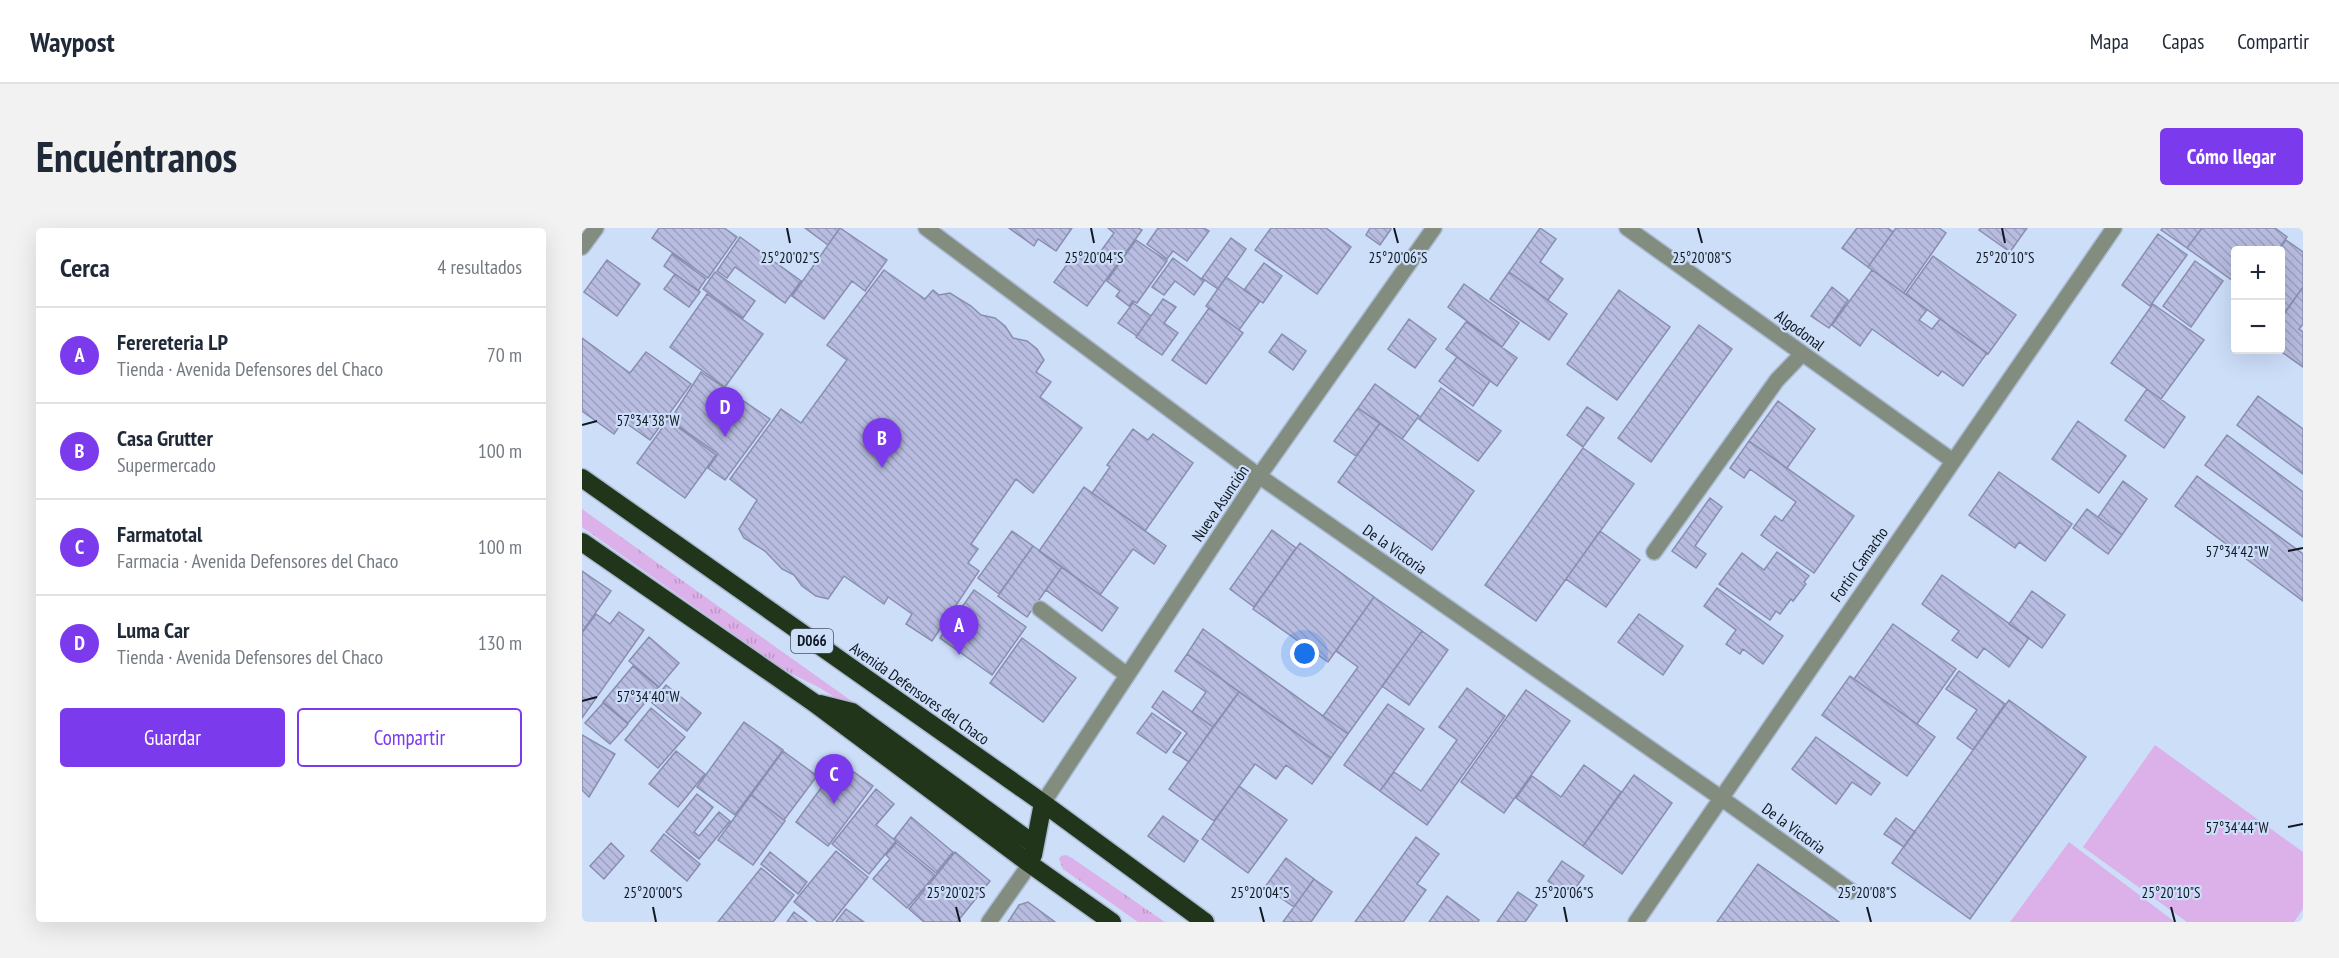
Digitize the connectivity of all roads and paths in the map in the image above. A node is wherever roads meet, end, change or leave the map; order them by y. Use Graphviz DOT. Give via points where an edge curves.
graph roads {
  1 [pos="596,228"];
  2 [pos="926,228"];
  3 [pos="1434,228"];
  4 [pos="1627,228"];
  5 [pos="2114,228"];
  6 [pos="582,247"];
  7 [pos="1802,354"];
  8 [pos="1953,461"];
  9 [pos="1259,476"];
  10 [pos="582,478"];
  11 [pos="582,542"];
  12 [pos="1654,552"];
  13 [pos="1040,609"];
  14 [pos="1127,675"];
  15 [pos="813,702"];
  16 [pos="1720,798"];
  17 [pos="1043,804"];
  18 [pos="1035,845"];
  19 [pos="1030,864"];
  20 [pos="1851,891"];
  21 [pos="988,922"];
  22 [pos="1112,922"];
  23 [pos="1205,922"];
  24 [pos="1636,922"];
  1 -- 6 [label="street"];
  2 -- 9 [label="street, De la Victoria"];
  3 -- 9 [label="street, Nueva Asunción"];
  4 -- 7 [label="street, Algodonal"];
  5 -- 8 [label="street, Fortin Camacho"];
  7 -- 8 [label="street, Algodonal"];
  7 -- 12 [label="street" via="1777,380"];
  8 -- 16 [label="street, Fortin Camacho"];
  9 -- 14 [label="street, Nueva Asunción"];
  9 -- 16 [label="street, De la Victoria"];
  10 -- 17 [label="highway, Avenida Defensores del Chaco / D066"];
  11 -- 15 [label="highway"];
  13 -- 14 [label="street"];
  14 -- 17 [label="street, Nueva Asunción"];
  15 -- 18 [label="highway" via="852,712"];
  15 -- 19 [label="highway"];
  16 -- 20 [label="street, De la Victoria"];
  16 -- 24 [label="street, Fortin Camacho"];
  17 -- 18 [label="highway"];
  17 -- 23 [label="highway, Avenida Defensores del Chaco / D066"];
  18 -- 19 [label="highway"];
  19 -- 21 [label="street"];
  19 -- 22 [label="highway"];
}
